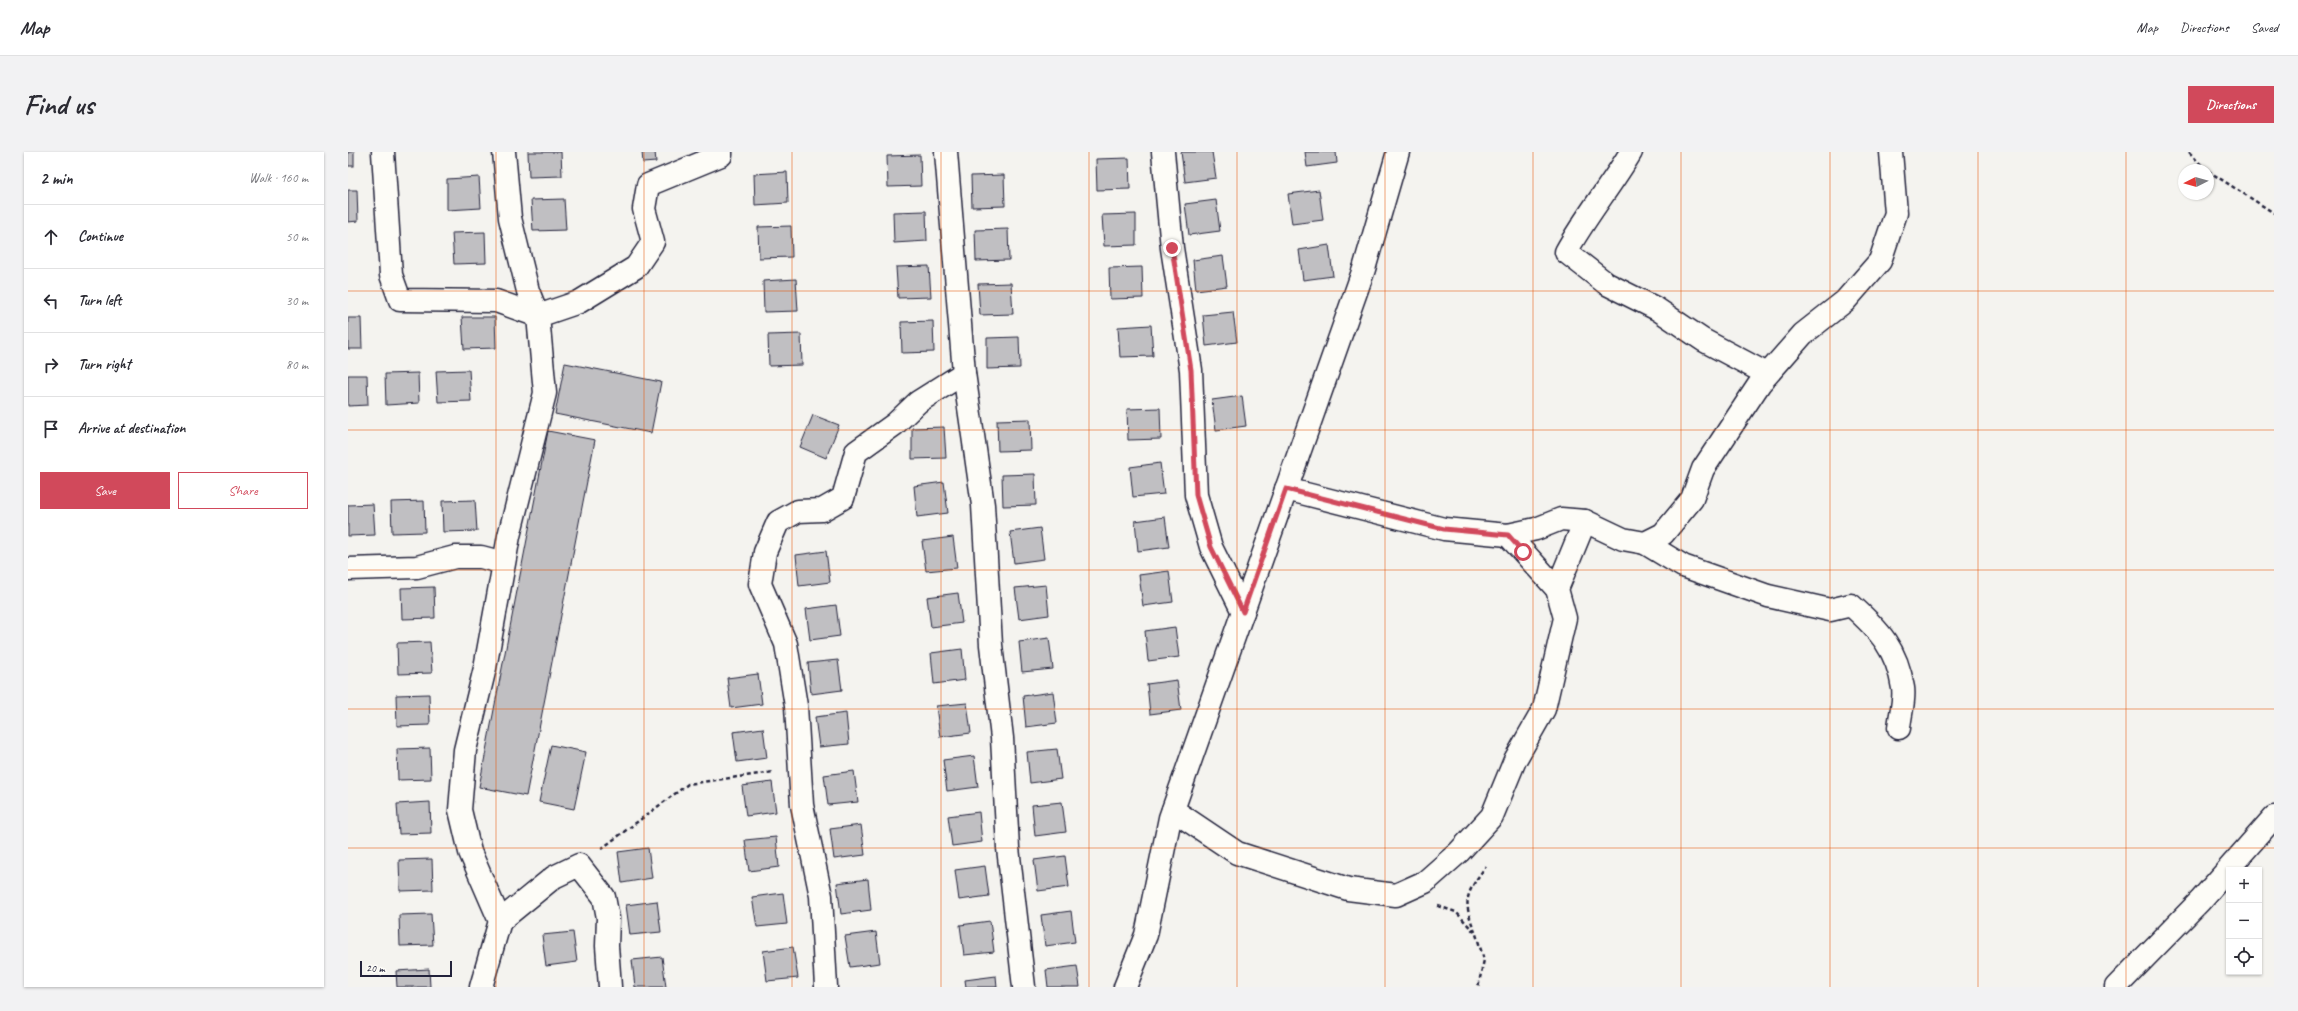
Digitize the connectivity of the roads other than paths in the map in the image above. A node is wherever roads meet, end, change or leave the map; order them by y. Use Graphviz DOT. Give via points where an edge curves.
graph roads {
  1 [pos="383,152"];
  2 [pos="504,152"];
  3 [pos="721,152"];
  4 [pos="946,152"];
  5 [pos="1163,152"];
  6 [pos="1398,152"];
  7 [pos="1631,152"];
  8 [pos="1890,152"];
  9 [pos="538,316"];
  10 [pos="964,373"];
  11 [pos="1767,374"];
  12 [pos="1286,489"];
  13 [pos="1585,521"];
  14 [pos="1508,535"];
  15 [pos="1645,543"];
  16 [pos="500,562"];
  17 [pos="348,569"];
  18 [pos="1557,589"];
  19 [pos="1243,612"];
  20 [pos="1899,728"];
  21 [pos="1173,810"];
  22 [pos="2274,817"];
  23 [pos="500,921"];
  24 [pos="481,987"];
  25 [pos="610,987"];
  26 [pos="826,987"];
  27 [pos="1024,987"];
  28 [pos="1125,987"];
  29 [pos="2116,987"];
  1 -- 9 [label="street" via="391,275 400,300 496,301"];
  2 -- 9 [label="street" via="510,218 528,291"];
  3 -- 9 [label="street" via="721,155 648,185 644,209 653,242 636,267 579,302"];
  4 -- 10 [label="street"];
  5 -- 19 [label="street" via="1172,248 1191,370 1196,495 1211,547"];
  6 -- 12 [label="street" via="1364,269"];
  7 -- 11 [label="street" via="1579,228 1566,252 1607,284 1656,309 1703,340"];
  8 -- 11 [label="street" via="1896,213 1880,261 1845,301 1803,334"];
  9 -- 23 [label="street" via="545,393 509,536 485,668 465,750 460,810 470,852"];
  10 -- 26 [label="street" via="918,402 895,424 856,452 843,498 822,510 798,511 778,522 765,552 760,584 786,644 796,706 802,805 821,896"];
  10 -- 27 [label="street" via="983,506 991,646 1002,738 1008,848"];
  11 -- 15 [label="street" via="1703,469 1692,499 1663,534"];
  12 -- 14 [label="street" via="1444,529"];
  12 -- 19 [label="street"];
  13 -- 14 [label="street" via="1561,519 1536,529"];
  13 -- 15 [label="street" via="1623,539"];
  13 -- 18 [label="street"];
  14 -- 18 [label="street"];
  15 -- 20 [label="street" via="1683,566 1768,596 1830,610 1851,605 1878,629 1892,650 1903,688"];
  16 -- 17 [label="street" via="481,557 455,557 417,567"];
  18 -- 21 [label="street" via="1565,618 1544,709 1515,760 1492,816 1459,852 1425,882 1396,895 1348,889 1236,853"];
  19 -- 21 [label="street"];
  21 -- 28 [label="street" via="1146,935"];
  22 -- 29 [label="street" via="2200,901"];
  23 -- 24 [label="street"];
  23 -- 25 [label="street" via="554,877 579,865 604,897 608,918"];
}
